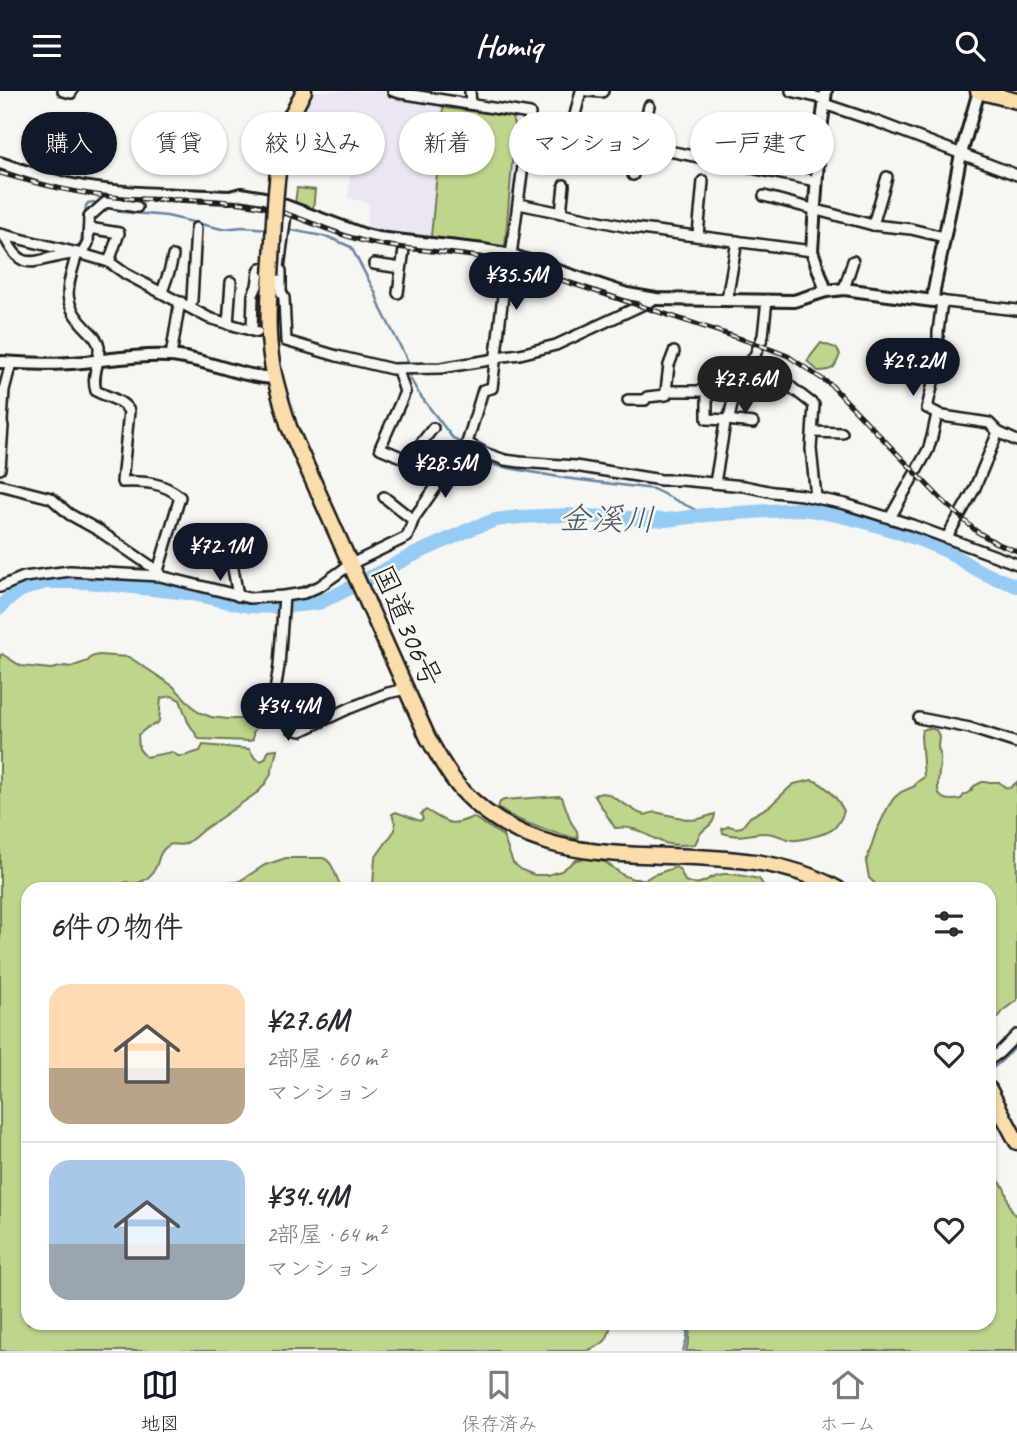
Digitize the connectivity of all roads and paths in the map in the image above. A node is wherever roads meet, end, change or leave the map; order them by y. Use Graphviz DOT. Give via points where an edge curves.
graph roads {
  1 [pos="63,91"];
  2 [pos="72,91"];
  3 [pos="304,91"];
  4 [pos="393,91"];
  5 [pos="470,91"];
  6 [pos="584,91"];
  7 [pos="603,91"];
  8 [pos="791,91"];
  9 [pos="979,91"];
  10 [pos="825,98"];
  11 [pos="1017,101"];
  12 [pos="471,104"];
  13 [pos="649,106"];
  14 [pos="577,112"];
  15 [pos="648,112"];
  16 [pos="676,152"];
  17 [pos="961,154"];
  18 [pos="0,163"];
  19 [pos="1017,175"];
  20 [pos="887,177"];
  21 [pos="703,181"];
  22 [pos="816,181"];
  23 [pos="564,185"];
  24 [pos="764,196"];
  25 [pos="519,204"];
  26 [pos="287,206"];
  27 [pos="137,207"];
  28 [pos="814,209"];
  29 [pos="561,213"];
  30 [pos="873,225"];
  31 [pos="89,228"];
  32 [pos="196,228"];
  33 [pos="2,234"];
  34 [pos="698,235"];
  35 [pos="944,237"];
  36 [pos="405,241"];
  37 [pos="737,241"];
  38 [pos="811,251"];
  39 [pos="80,254"];
  40 [pos="511,255"];
  41 [pos="173,256"];
  42 [pos="853,261"];
  43 [pos="109,262"];
  44 [pos="374,264"];
  45 [pos="401,268"];
  46 [pos="275,271"];
  47 [pos="231,282"];
  48 [pos="844,289"];
  49 [pos="827,291"];
  50 [pos="162,292"];
  51 [pos="398,293"];
  52 [pos="656,299"];
  53 [pos="727,299"];
  54 [pos="766,300"];
  55 [pos="937,301"];
  56 [pos="185,305"];
  57 [pos="1017,310"];
  58 [pos="228,324"];
  59 [pos="674,352"];
  60 [pos="171,356"];
  61 [pos="496,358"];
  62 [pos="98,361"];
  63 [pos="6,362"];
  64 [pos="406,369"];
  65 [pos="747,369"];
  66 [pos="275,378"];
  67 [pos="666,391"];
  68 [pos="628,400"];
  69 [pos="937,414"];
  70 [pos="727,420"];
  71 [pos="1,422"];
  72 [pos="753,423"];
  73 [pos="433,428"];
  74 [pos="813,432"];
  75 [pos="998,432"];
  76 [pos="842,433"];
  77 [pos="1017,441"];
  78 [pos="465,446"];
  79 [pos="408,460"];
  80 [pos="0,469"];
  81 [pos="715,483"];
  82 [pos="438,484"];
  83 [pos="0,485"];
  84 [pos="384,497"];
  85 [pos="813,498"];
  86 [pos="890,518"];
  87 [pos="413,520"];
  88 [pos="947,537"];
  89 [pos="232,563"];
  90 [pos="1017,564"];
  91 [pos="352,569"];
  92 [pos="159,573"];
  93 [pos="0,587"];
  94 [pos="238,596"];
  95 [pos="284,598"];
  96 [pos="406,688"];
  97 [pos="919,718"];
  98 [pos="1017,743"];
  99 [pos="823,882"];
  100 [pos="1017,1035"];
  101 [pos="996,1055"];
  102 [pos="996,1102"];
  103 [pos="1017,1141"];
  1 -- 2 [label="street"];
  3 -- 46 [label="highway, 国道306号, bridge" via="291,116 280,163"];
  4 -- 12 [label="street"];
  5 -- 12 [label="street"];
  6 -- 7 [label="street"];
  6 -- 14 [label="street"];
  8 -- 10 [label="street"];
  9 -- 11 [label="highway"];
  9 -- 17 [label="street"];
  10 -- 17 [label="street"];
  10 -- 22 [label="street"];
  12 -- 25 [label="street" via="530,114"];
  13 -- 15 [label="street"];
  16 -- 22 [label="street"];
  17 -- 19 [label="street"];
  17 -- 35 [label="street"];
  18 -- 26 [label="street" via="93,188 241,194"];
  20 -- 30 [label="street"];
  21 -- 34 [label="street"];
  22 -- 28 [label="street"];
  23 -- 29 [label="street"];
  24 -- 28 [label="street"];
  25 -- 29 [label="street"];
  25 -- 40 [label="street"];
  26 -- 36 [label="street" via="362,234"];
  26 -- 46 [label="street"];
  27 -- 31 [label="street" via="102,206 89,217"];
  28 -- 30 [label="street"];
  28 -- 38 [label="street"];
  29 -- 34 [label="street" via="632,228"];
  30 -- 35 [label="street"];
  31 -- 39 [label="street" via="88,243"];
  31 -- 43 [label="street" via="119,233"];
  32 -- 56 [label="street" via="192,300"];
  33 -- 39 [label="street"];
  33 -- 39 [label="street" via="16,257 24,261"];
  34 -- 37 [label="street"];
  35 -- 55 [label="street"];
  36 -- 40 [label="street"];
  36 -- 45 [label="street"];
  37 -- 38 [label="street"];
  37 -- 53 [label="street"];
  38 -- 49 [label="street"];
  39 -- 43 [label="street"];
  39 -- 62 [label="street" via="67,295 74,316 97,341"];
  40 -- 52 [label="street" via="627,294"];
  40 -- 61 [label="street"];
  41 -- 50 [label="street"];
  42 -- 48 [label="street"];
  43 -- 50 [label="street"];
  44 -- 45 [label="street"];
  45 -- 51 [label="street"];
  46 -- 58 [label="street" via="264,267 259,272 253,295 255,332"];
  46 -- 64 [label="street" via="281,271 286,341 372,365"];
  46 -- 66 [label="highway, 国道306号" via="268,323"];
  47 -- 58 [label="street"];
  48 -- 49 [label="street"];
  48 -- 55 [label="street"];
  49 -- 54 [label="street" via="794,300"];
  50 -- 56 [label="street"];
  52 -- 53 [label="street"];
  52 -- 61 [label="street" via="556,345"];
  53 -- 54 [label="street"];
  54 -- 65 [label="street" via="763,336"];
  55 -- 57 [label="street"];
  55 -- 69 [label="street" via="938,362 927,405"];
  56 -- 58 [label="street"];
  56 -- 60 [label="street" via="179,307"];
  59 -- 67 [label="street"];
  60 -- 62 [label="street"];
  60 -- 66 [label="street"];
  61 -- 64 [label="street"];
  61 -- 78 [label="street" via="492,388 484,390"];
  62 -- 63 [label="street"];
  62 -- 92 [label="street" via="96,391 129,411 122,482 148,482 180,496"];
  63 -- 71 [label="street"];
  64 -- 79 [label="street" via="405,392 380,448"];
  65 -- 70 [label="street"];
  65 -- 74 [label="street" via="787,384 814,405"];
  66 -- 91 [label="highway, 国道306号" via="289,426"];
  67 -- 68 [label="street" via="666,395 645,400"];
  67 -- 70 [label="street" via="707,391 707,419"];
  69 -- 75 [label="street" via="989,423"];
  69 -- 86 [label="street" via="928,450"];
  70 -- 72 [label="street"];
  70 -- 81 [label="street"];
  71 -- 80 [label="street"];
  73 -- 79 [label="street"];
  74 -- 76 [label="street"];
  74 -- 85 [label="street"];
  75 -- 77 [label="street"];
  75 -- 88 [label="street" via="974,490"];
  78 -- 81 [label="street" via="520,463"];
  78 -- 82 [label="street"];
  79 -- 82 [label="street"];
  81 -- 85 [label="street"];
  82 -- 87 [label="street"];
  83 -- 92 [label="street" via="51,498"];
  84 -- 87 [label="street"];
  85 -- 86 [label="street"];
  86 -- 88 [label="street"];
  87 -- 91 [label="street" via="407,537"];
  88 -- 90 [label="street"];
  89 -- 94 [label="street"];
  91 -- 95 [label="street"];
  91 -- 96 [label="highway, 国道306号"];
  92 -- 93 [label="street" via="70,571 24,577"];
  92 -- 94 [label="street"];
  94 -- 95 [label="street"];
  95 -- 96 [label="street" via="272,704 292,729 301,730"];
  96 -- 99 [label="highway, 国道306号" via="452,778 488,814 519,833 579,850 772,864"];
  97 -- 98 [label="street"];
  100 -- 101 [label="street"];
  102 -- 103 [label="highway"];
}
